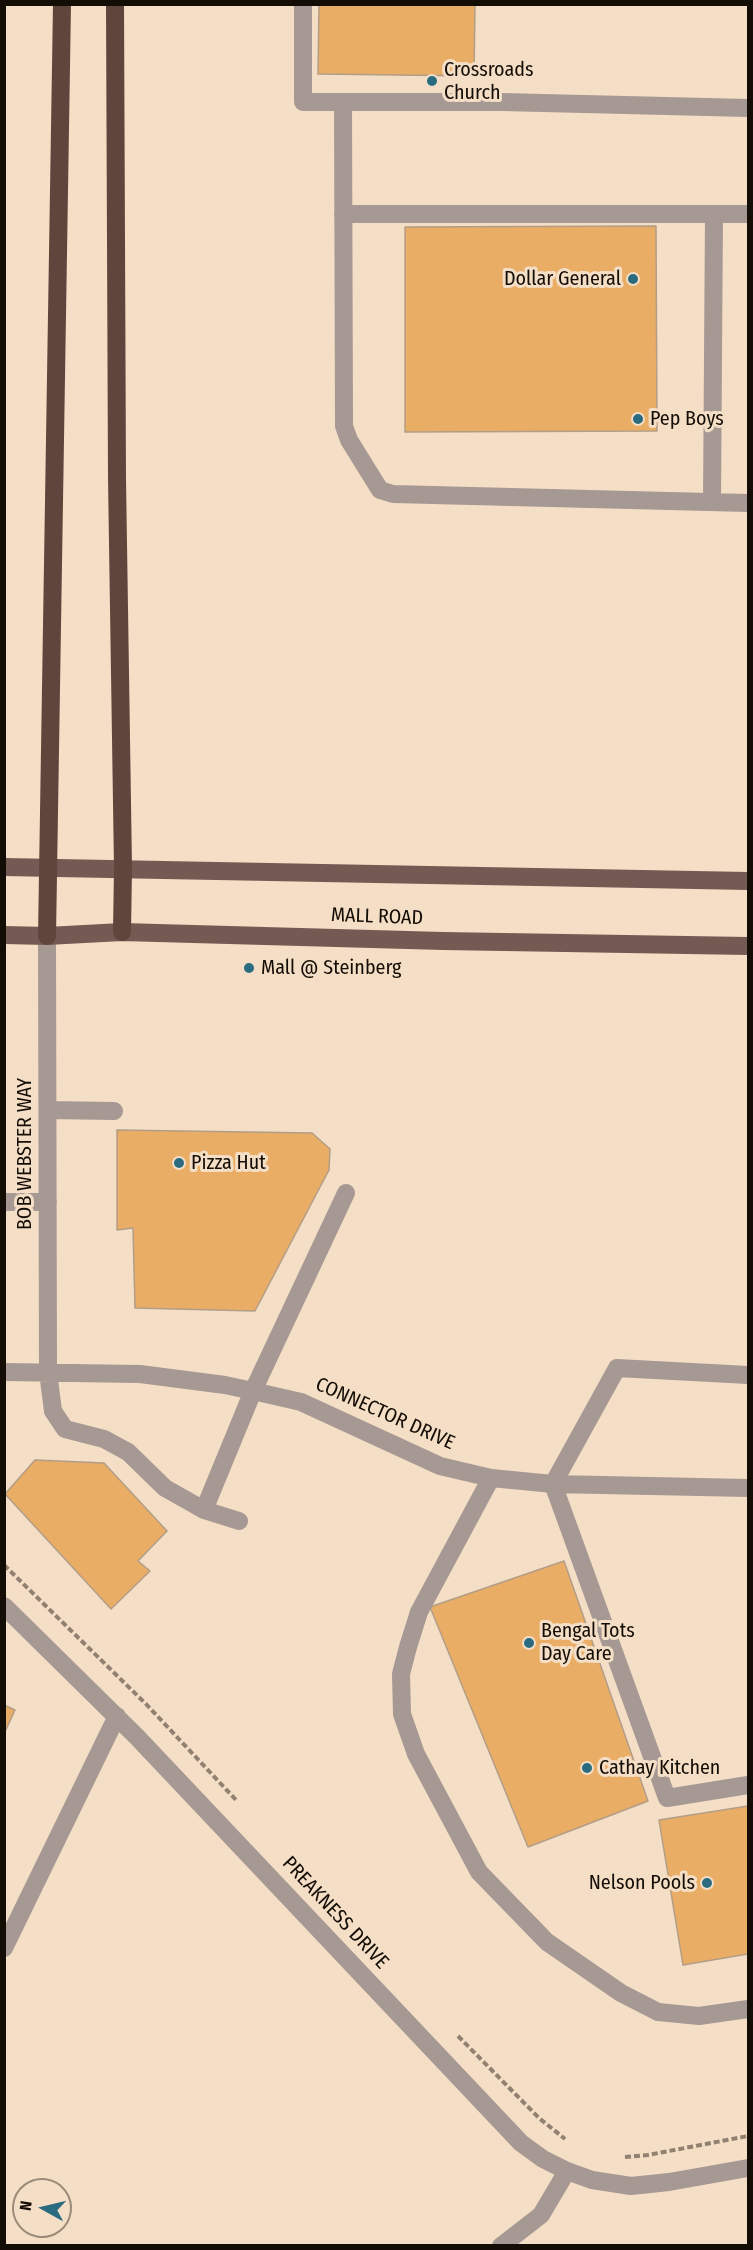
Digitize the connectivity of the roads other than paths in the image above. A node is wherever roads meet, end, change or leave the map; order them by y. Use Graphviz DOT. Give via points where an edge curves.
graph roads {
  1 [pos="62,4"];
  2 [pos="115,4"];
  3 [pos="303,4"];
  4 [pos="343,102"];
  5 [pos="748,108"];
  6 [pos="343,214"];
  7 [pos="714,214"];
  8 [pos="748,214"];
  9 [pos="712,502"];
  10 [pos="748,503"];
  11 [pos="4,867"];
  12 [pos="48,867"];
  13 [pos="123,868"];
  14 [pos="748,880"];
  15 [pos="122,932"];
  16 [pos="4,935"];
  17 [pos="47,936"];
  18 [pos="748,946"];
  19 [pos="48,1110"];
  20 [pos="114,1112"];
  21 [pos="346,1193"];
  22 [pos="4,1202"];
  23 [pos="48,1203"];
  24 [pos="4,1371"];
  25 [pos="48,1372"];
  26 [pos="748,1375"];
  27 [pos="253,1390"];
  28 [pos="491,1478"];
  29 [pos="553,1484"];
  30 [pos="748,1488"];
  31 [pos="204,1510"];
  32 [pos="239,1521"];
  33 [pos="4,1606"];
  34 [pos="117,1716"];
  35 [pos="748,1785"];
  36 [pos="4,1948"];
  37 [pos="748,2009"];
  38 [pos="748,2168"];
  39 [pos="567,2171"];
  40 [pos="501,2246"];
  1 -- 12 [label="highway"];
  2 -- 13 [label="highway"];
  3 -- 4 [label="street" via="303,102"];
  4 -- 5 [label="street"];
  4 -- 6 [label="street"];
  6 -- 7 [label="street"];
  6 -- 9 [label="street" via="344,426 380,490 393,494"];
  7 -- 8 [label="street"];
  7 -- 9 [label="street"];
  9 -- 10 [label="street"];
  11 -- 12 [label="main road"];
  12 -- 13 [label="main road"];
  12 -- 17 [label="highway"];
  13 -- 14 [label="main road"];
  13 -- 15 [label="highway"];
  15 -- 17 [label="main road, MALL ROAD"];
  15 -- 18 [label="main road, MALL ROAD"];
  16 -- 17 [label="main road, MALL ROAD"];
  17 -- 19 [label="street, BOB WEBSTER WAY"];
  19 -- 20 [label="street"];
  19 -- 23 [label="street, BOB WEBSTER WAY"];
  21 -- 27 [label="street"];
  22 -- 23 [label="street"];
  23 -- 25 [label="street, BOB WEBSTER WAY"];
  24 -- 25 [label="street, CONNECTOR DRIVE"];
  25 -- 27 [label="street, CONNECTOR DRIVE" via="140,1374"];
  25 -- 31 [label="street, BOB WEBSTER WAY" via="53,1411 65,1429 104,1439 128,1452 165,1488"];
  26 -- 29 [label="street" via="617,1368"];
  27 -- 28 [label="street, CONNECTOR DRIVE" via="301,1402 440,1466"];
  27 -- 31 [label="street"];
  28 -- 29 [label="street, CONNECTOR DRIVE"];
  28 -- 37 [label="street" via="419,1612 408,1647 401,1674 402,1714 416,1754 479,1872 547,1941 621,1993 658,2012 699,2016"];
  29 -- 30 [label="street, CONNECTOR DRIVE"];
  29 -- 35 [label="street" via="667,1798"];
  31 -- 32 [label="street, BOB WEBSTER WAY"];
  33 -- 34 [label="street, PREAKNESS DRIVE"];
  34 -- 36 [label="street"];
  34 -- 39 [label="street, PREAKNESS DRIVE" via="522,2144"];
  38 -- 39 [label="street, PREAKNESS DRIVE" via="631,2186 592,2180"];
  39 -- 40 [label="street" via="541,2215"];
}
